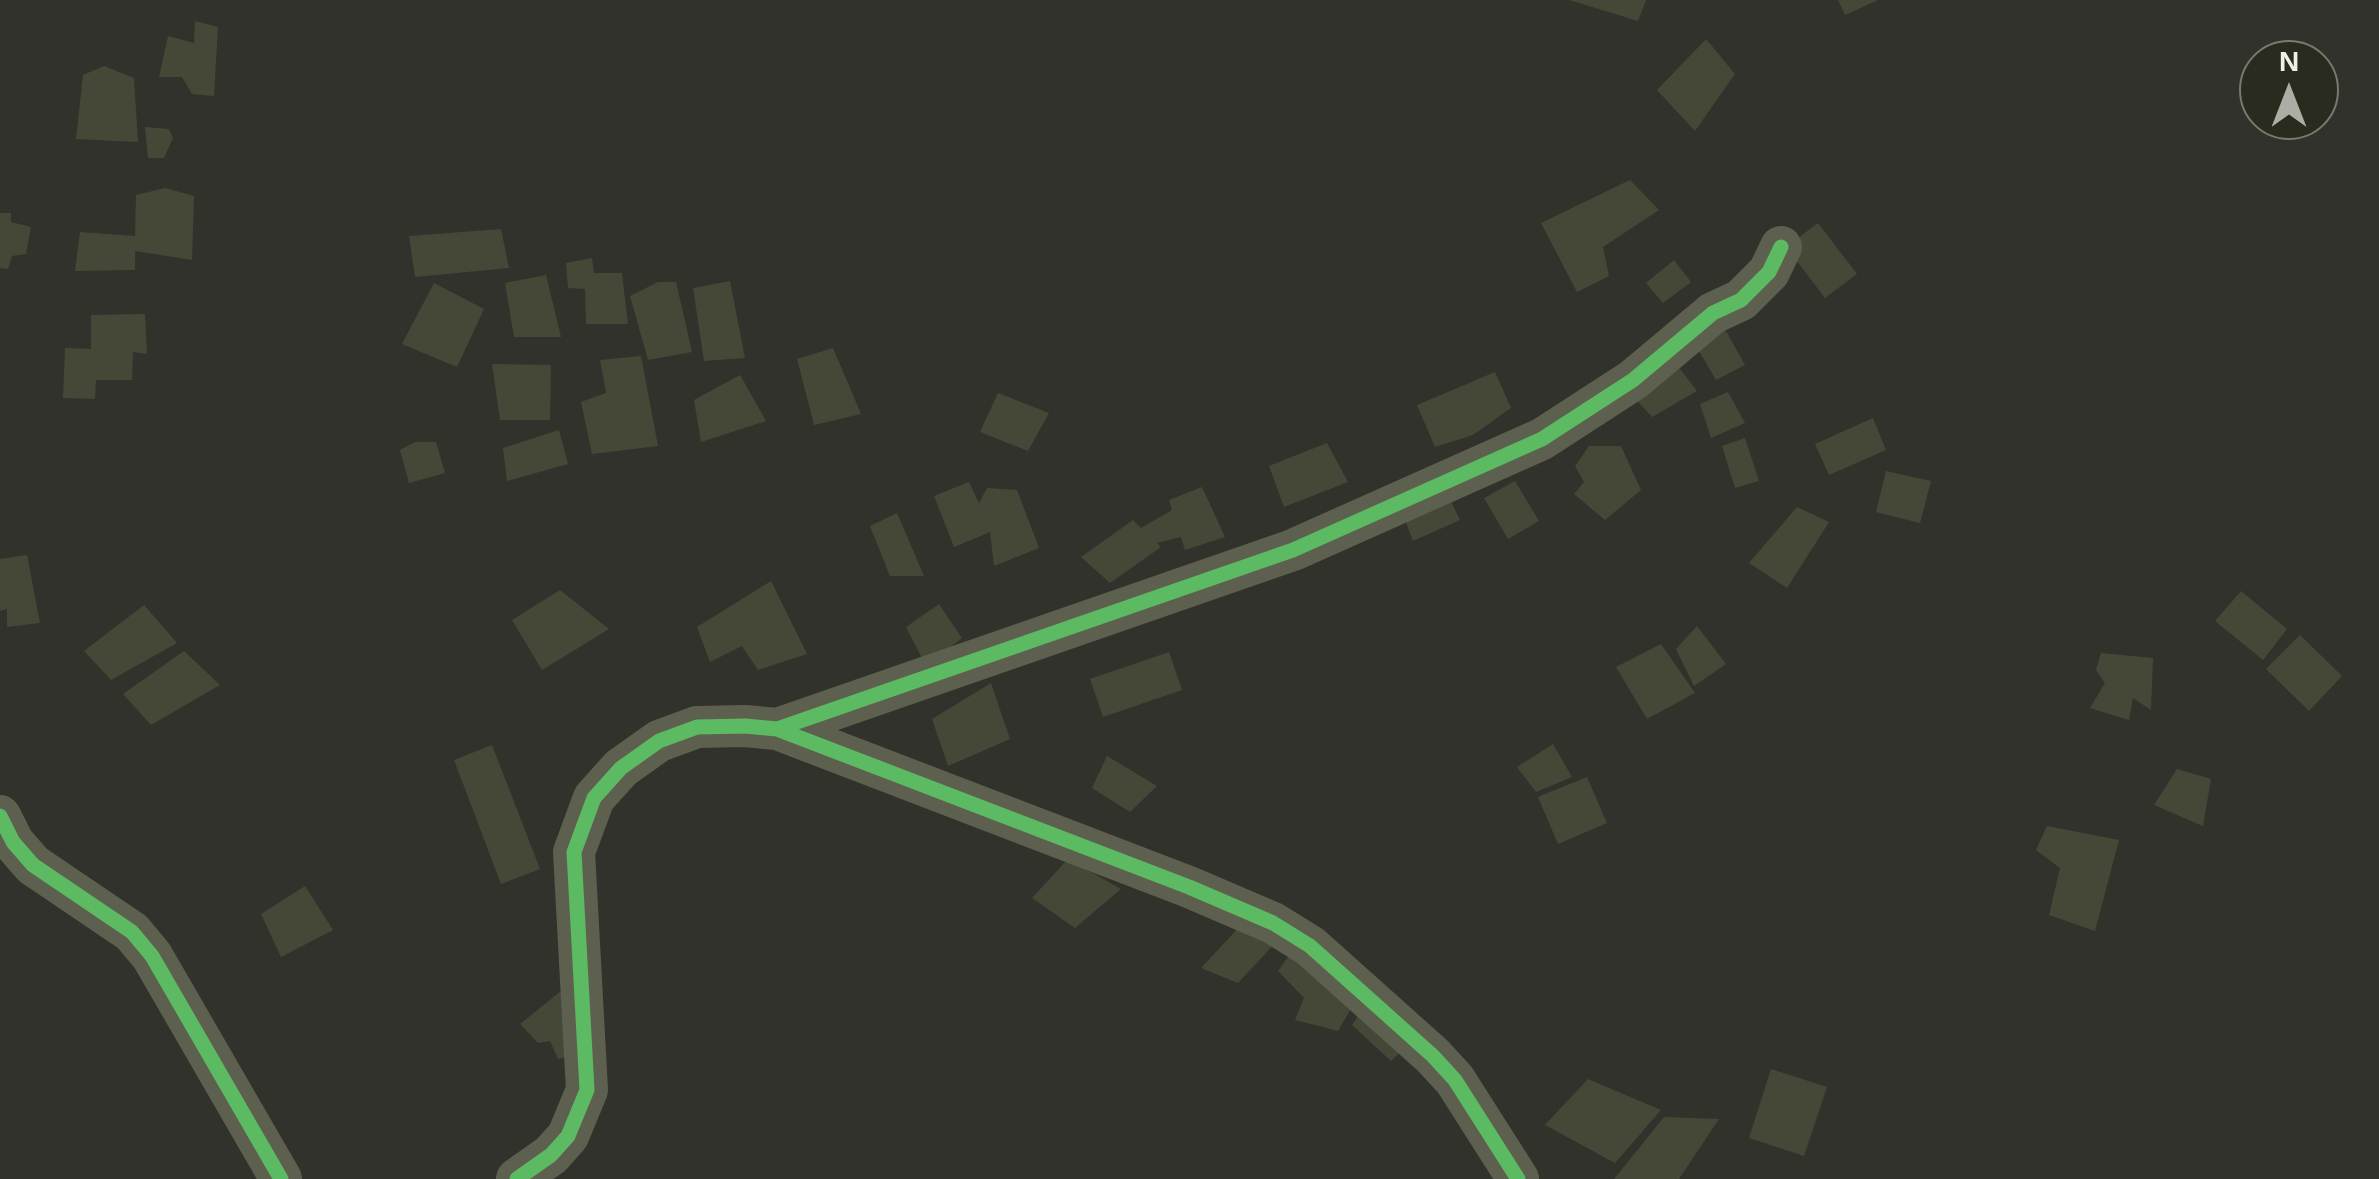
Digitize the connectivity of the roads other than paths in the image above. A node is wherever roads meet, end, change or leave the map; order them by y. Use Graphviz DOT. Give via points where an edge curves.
graph roads {
  1 [pos="1781,247"];
  2 [pos="777,729"];
  3 [pos="0,816"];
  4 [pos="281,1179"];
  5 [pos="518,1179"];
  6 [pos="1518,1179"];
  1 -- 2 [label="street" via="1769,272 1741,300 1713,313 1633,380 1542,439 1293,550"];
  2 -- 5 [label="street" via="697,727 659,741 594,798 574,852 587,1090 568,1136"];
  2 -- 6 [label="street" via="1273,923 1310,946 1434,1056"];
  3 -- 4 [label="street" via="33,865 132,932 152,956"];
}
